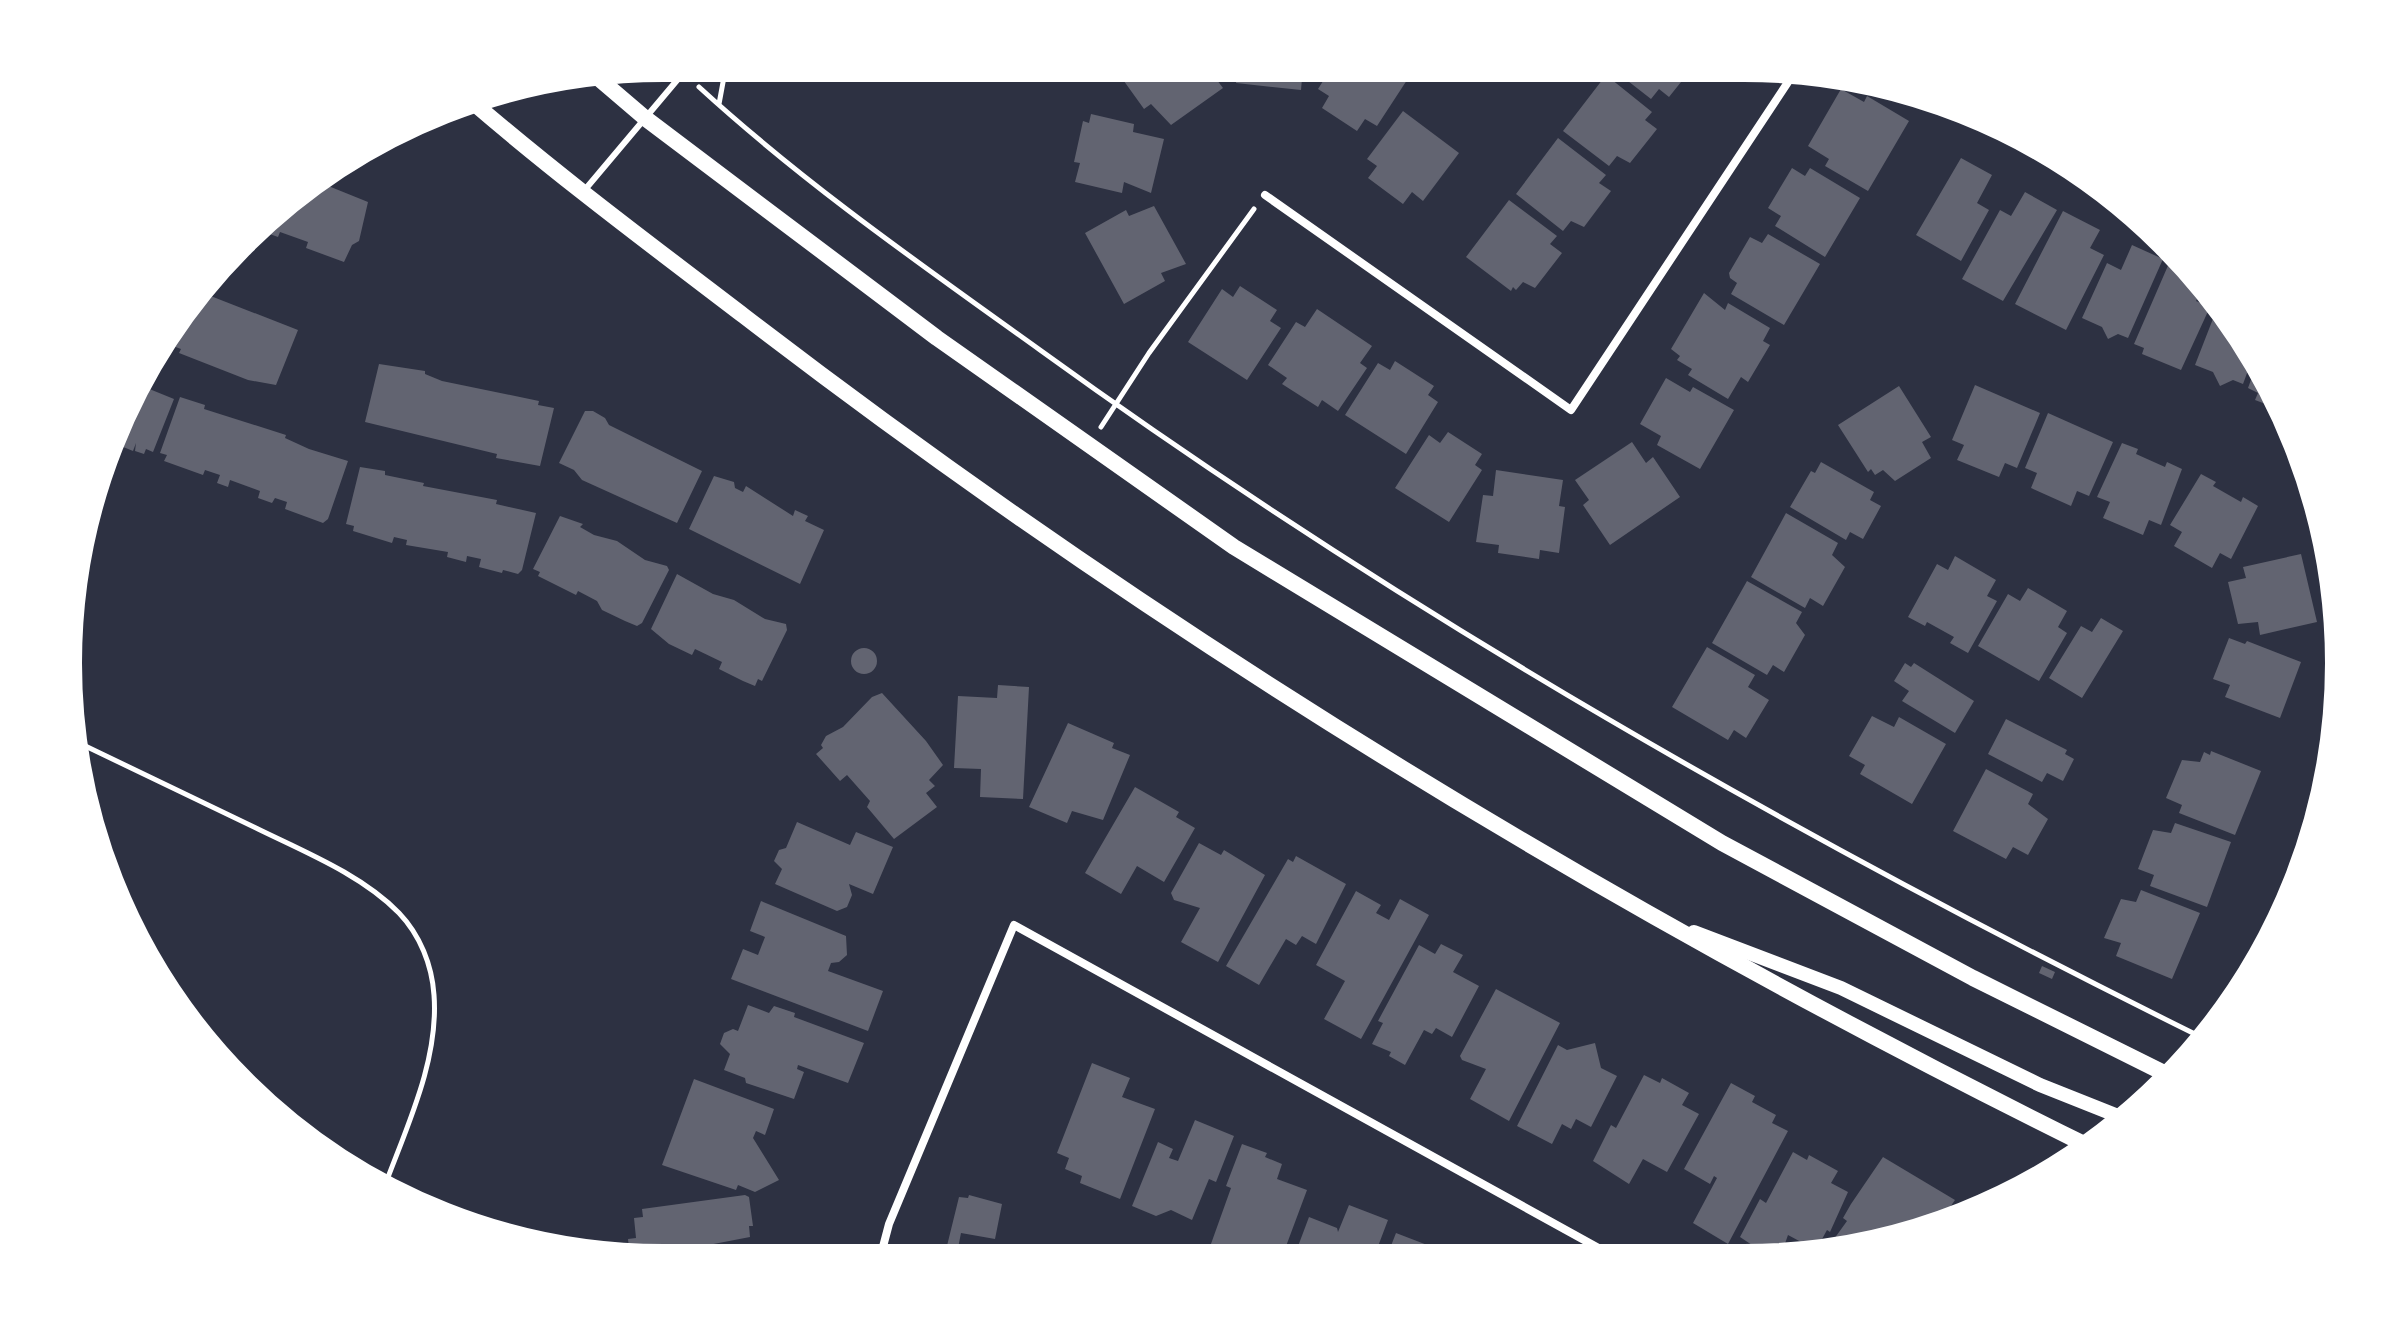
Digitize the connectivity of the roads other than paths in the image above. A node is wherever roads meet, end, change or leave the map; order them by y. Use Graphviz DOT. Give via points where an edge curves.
graph roads {
  1 [pos="680,80"];
  2 [pos="1788,82"];
  3 [pos="604,83"];
  4 [pos="482,109"];
  5 [pos="645,118"];
  6 [pos="583,192"];
  7 [pos="1265,195"];
  8 [pos="1648,914"];
  9 [pos="2160,1071"];
  10 [pos="2113,1114"];
  11 [pos="2078,1141"];
  12 [pos="883,1246"];
  13 [pos="1595,1246"];
  1 -- 5 [label="lane"];
  2 -- 7 [label="street" via="1571,410"];
  3 -- 5 [label="main road"];
  4 -- 6 [label="main road"];
  5 -- 6 [label="lane"];
  5 -- 9 [label="main road" via="937,338 1234,547 1722,843"];
  6 -- 8 [label="main road" via="878,419 1030,527 1425,785"];
  8 -- 10 [label="street" via="1841,988 2040,1085"];
  8 -- 11 [label="main road" via="1930,1068"];
  12 -- 13 [label="street" via="1014,925"];
}
